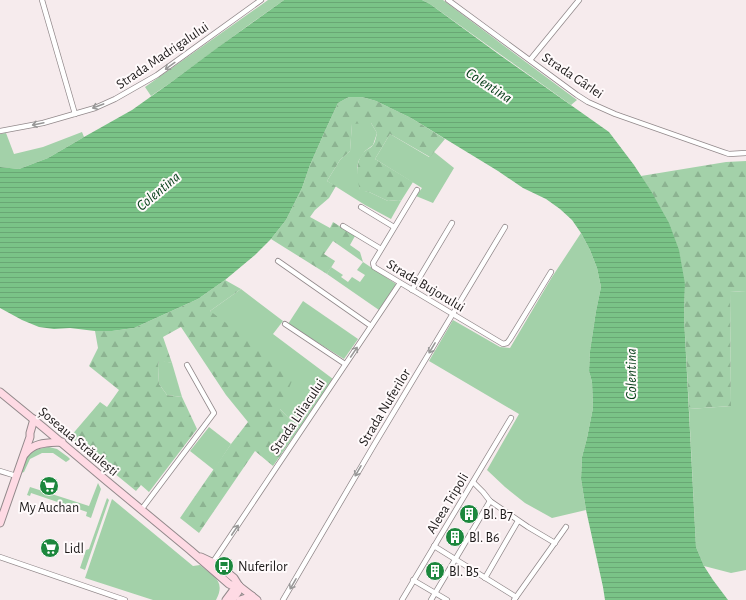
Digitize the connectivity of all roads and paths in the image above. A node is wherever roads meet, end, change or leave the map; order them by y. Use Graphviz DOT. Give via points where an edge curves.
graph roads {
  1 [pos="42,0"];
  2 [pos="260,0"];
  3 [pos="448,0"];
  4 [pos="579,0"];
  5 [pos="530,60"];
  6 [pos="75,114"];
  7 [pos="0,132"];
  8 [pos="746,153"];
  9 [pos="417,190"];
  10 [pos="361,207"];
  11 [pos="452,224"];
  12 [pos="343,226"];
  13 [pos="394,227"];
  14 [pos="505,227"];
  15 [pos="381,249"];
  16 [pos="278,261"];
  17 [pos="551,272"];
  18 [pos="400,283"];
  19 [pos="412,290"];
  20 [pos="452,314"];
  21 [pos="285,324"];
  22 [pos="371,326"];
  23 [pos="345,364"];
  24 [pos="187,365"];
  25 [pos="0,392"];
  26 [pos="511,418"];
  27 [pos="34,419"];
  28 [pos="30,433"];
  29 [pos="62,442"];
  30 [pos="23,457"];
  31 [pos="0,471"];
  32 [pos="13,476"];
  33 [pos="473,482"];
  34 [pos="490,501"];
  35 [pos="142,510"];
  36 [pos="0,514"];
  37 [pos="518,521"];
  38 [pos="0,523"];
  39 [pos="566,527"];
  40 [pos="555,543"];
  41 [pos="434,546"];
  42 [pos="196,555"];
  43 [pos="0,557"];
  44 [pos="456,560"];
  45 [pos="213,562"];
  46 [pos="485,578"];
  47 [pos="413,580"];
  48 [pos="226,582"];
  49 [pos="239,586"];
  50 [pos="435,593"];
  51 [pos="255,598"];
  52 [pos="515,598"];
  53 [pos="125,600"];
  54 [pos="225,600"];
  55 [pos="232,600"];
  56 [pos="240,600"];
  57 [pos="283,600"];
  58 [pos="402,600"];
  59 [pos="431,600"];
  60 [pos="447,600"];
  1 -- 6 [label="street"];
  2 -- 6 [label="street, Strada Madrigalului, one-way" via="157,75 104,104"];
  3 -- 5 [label="street, Strada Gârlei"];
  4 -- 5 [label="street"];
  5 -- 8 [label="street, Strada Gârlei" via="582,98 615,114 723,152"];
  6 -- 7 [label="street, Strada Madrigalului, one-way"];
  9 -- 13 [label="street, Strada Bujorului"];
  10 -- 13 [label="street"];
  11 -- 19 [label="street"];
  12 -- 15 [label="street"];
  13 -- 15 [label="street, Strada Bujorului"];
  14 -- 20 [label="street, Strada Nuferilor"];
  15 -- 18 [label="street, Strada Bujorului" via="373,266"];
  16 -- 22 [label="street"];
  17 -- 20 [label="street, Strada Bujorului" via="507,343 503,344"];
  18 -- 19 [label="street, Strada Bujorului"];
  18 -- 22 [label="street, Strada Liliacului"];
  19 -- 20 [label="street, Strada Bujorului"];
  20 -- 57 [label="street, Strada Nuferilor, one-way"];
  21 -- 23 [label="street"];
  23 -- 22 [label="street, Strada Liliacului, one-way"];
  45 -- 23 [label="street, Strada Liliacului, one-way"];
  24 -- 35 [label="street" via="214,413"];
  25 -- 27 [label="street, Șoseaua Străulești"];
  26 -- 33 [label="street, Aleea Tripoli"];
  27 -- 28 [label="street"];
  27 -- 29 [label="street, Șoseaua Străulești"];
  28 -- 30 [label="street"];
  28 -- 32 [label="street"];
  29 -- 30 [label="street" via="33,446"];
  29 -- 35 [label="street, Șoseaua Străulești"];
  30 -- 38 [label="street"];
  31 -- 32 [label="street"];
  32 -- 36 [label="street"];
  33 -- 34 [label="street"];
  33 -- 41 [label="street, Aleea Tripoli"];
  34 -- 37 [label="street"];
  34 -- 44 [label="street"];
  35 -- 42 [label="street, Șoseaua Străulești"];
  37 -- 40 [label="street"];
  37 -- 46 [label="street"];
  39 -- 40 [label="street"];
  40 -- 52 [label="street"];
  41 -- 44 [label="street"];
  41 -- 47 [label="street, Aleea Tripoli"];
  42 -- 45 [label="street, Șoseaua Străulești"];
  42 -- 48 [label="street, Șoseaua Străulești"];
  43 -- 53 [label="street"];
  44 -- 46 [label="street"];
  44 -- 50 [label="street"];
  45 -- 49 [label="street, Șoseaua Străulești" via="234,578"];
  46 -- 52 [label="street"];
  47 -- 50 [label="street"];
  47 -- 58 [label="street, Aleea Tripoli"];
  48 -- 49 [label="street, Șoseaua Străulești"];
  48 -- 54 [label="street"];
  49 -- 51 [label="street, Șoseaua Străulești"];
  49 -- 54 [label="street"];
  49 -- 55 [label="street"];
  50 -- 59 [label="street"];
  50 -- 60 [label="street"];
  51 -- 56 [label="street"];
}
